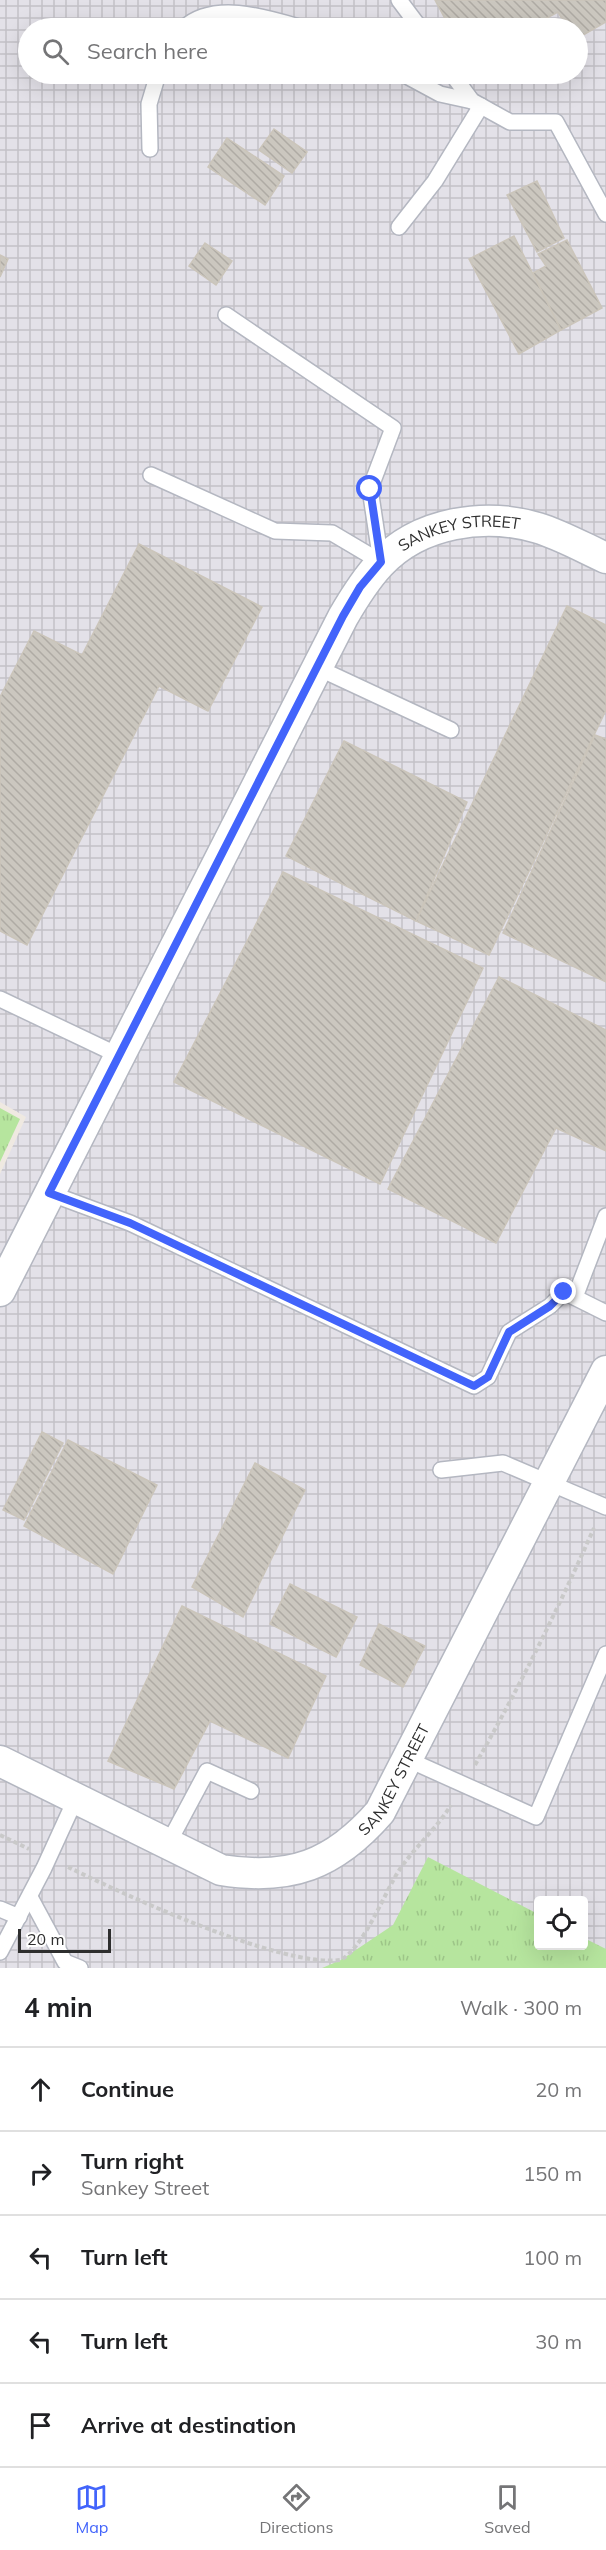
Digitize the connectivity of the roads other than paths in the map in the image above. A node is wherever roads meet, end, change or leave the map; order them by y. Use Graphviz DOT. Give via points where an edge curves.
graph roads {
  1 [pos="399,0"];
  2 [pos="202,18"];
  3 [pos="271,18"];
  4 [pos="412,18"];
  5 [pos="155,84"];
  6 [pos="422,84"];
  7 [pos="461,84"];
  8 [pos="477,103"];
  9 [pos="150,149"];
  10 [pos="606,214"];
  11 [pos="399,227"];
  12 [pos="226,315"];
  13 [pos="151,475"];
  14 [pos="606,558"];
  15 [pos="381,562"];
  16 [pos="318,668"];
  17 [pos="451,730"];
  18 [pos="0,999"];
  19 [pos="120,1056"];
  20 [pos="49,1193"];
  21 [pos="606,1216"];
  22 [pos="0,1291"];
  23 [pos="575,1297"];
  24 [pos="606,1313"];
  25 [pos="606,1371"];
  26 [pos="441,1470"];
  27 [pos="550,1482"];
  28 [pos="606,1507"];
  29 [pos="606,1654"];
  30 [pos="408,1760"];
  31 [pos="0,1761"];
  32 [pos="251,1791"];
  33 [pos="76,1798"];
  34 [pos="168,1844"];
  35 [pos="30,1897"];
  36 [pos="0,1909"];
  37 [pos="19,1917"];
  38 [pos="0,1953"];
  39 [pos="80,1968"];
  1 -- 4 [label="lane"];
  2 -- 3 [label="lane" via="223,13"];
  5 -- 9 [label="lane" via="149,104"];
  6 -- 8 [label="lane" via="440,94"];
  7 -- 8 [label="lane"];
  8 -- 10 [label="lane" via="510,122 556,122"];
  8 -- 11 [label="lane" via="435,181"];
  12 -- 15 [label="lane" via="393,428 370,489"];
  13 -- 15 [label="lane" via="275,531 332,533"];
  14 -- 15 [label="street, SANKEY STREET" via="539,528 479,521 435,530 405,543"];
  15 -- 16 [label="street, SANKEY STREET" via="360,587"];
  16 -- 17 [label="lane"];
  16 -- 19 [label="street, SANKEY STREET"];
  18 -- 19 [label="lane"];
  19 -- 20 [label="street, SANKEY STREET"];
  20 -- 22 [label="street, SANKEY STREET"];
  20 -- 23 [label="lane" via="130,1223 474,1386 488,1377 509,1332 550,1306 564,1292"];
  21 -- 23 [label="lane"];
  23 -- 24 [label="lane"];
  25 -- 27 [label="street, SANKEY STREET"];
  26 -- 27 [label="lane" via="502,1464"];
  27 -- 28 [label="lane"];
  27 -- 30 [label="street, SANKEY STREET"];
  29 -- 30 [label="lane" via="536,1817"];
  30 -- 34 [label="street, SANKEY STREET" via="380,1812 363,1833 310,1865 253,1875 221,1870"];
  31 -- 33 [label="street, SANKEY STREET"];
  32 -- 34 [label="lane" via="207,1770"];
  33 -- 34 [label="street, SANKEY STREET"];
  33 -- 35 [label="lane"];
  35 -- 37 [label="lane"];
  35 -- 39 [label="lane" via="65,1962"];
  36 -- 37 [label="lane"];
  37 -- 38 [label="lane"];
}
